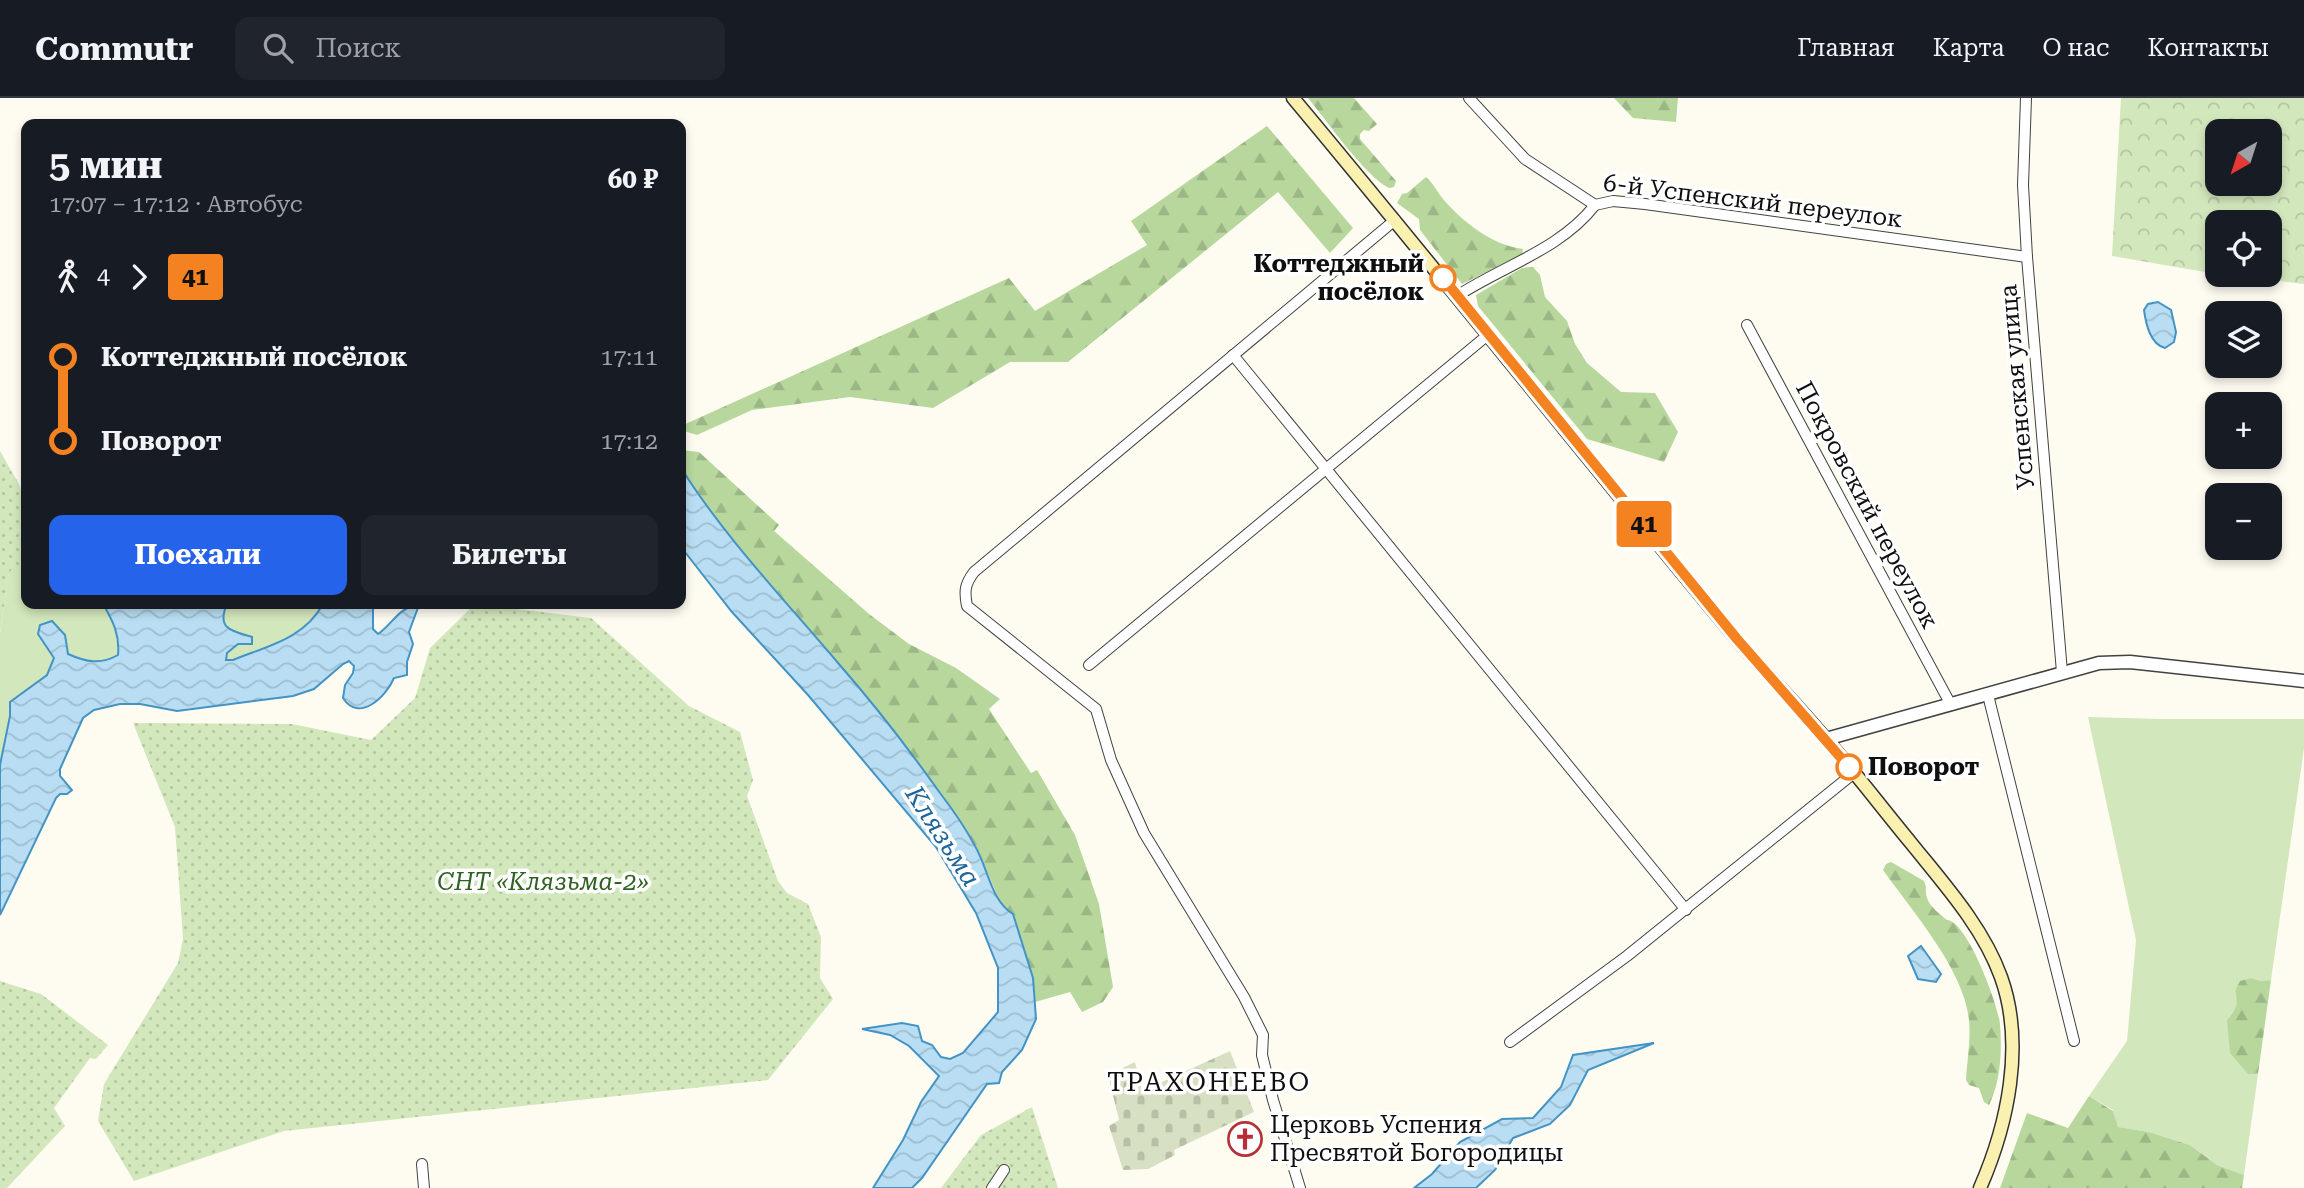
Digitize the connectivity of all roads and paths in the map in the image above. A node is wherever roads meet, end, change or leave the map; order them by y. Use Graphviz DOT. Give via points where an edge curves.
graph roads {
  1 [pos="1293,98"];
  2 [pos="1469,98"];
  3 [pos="2026,98"];
  4 [pos="1595,205"];
  5 [pos="1395,220"];
  6 [pos="2027,257"];
  7 [pos="1457,296"];
  8 [pos="1747,325"];
  9 [pos="1489,334"];
  10 [pos="1233,355"];
  11 [pos="1327,469"];
  12 [pos="1089,665"];
  13 [pos="2062,672"];
  14 [pos="2304,681"];
  15 [pos="1988,695"];
  16 [pos="1951,705"];
  17 [pos="1826,739"];
  18 [pos="1854,773"];
  19 [pos="1686,909"];
  20 [pos="2074,1041"];
  21 [pos="1510,1042"];
  22 [pos="422,1164"];
  23 [pos="1003,1170"];
  24 [pos="424,1188"];
  25 [pos="992,1188"];
  26 [pos="1300,1188"];
  27 [pos="1980,1188"];
  1 -- 5 [label="main road"];
  2 -- 4 [label="street, 6-й Успенский переулок" via="1525,159"];
  3 -- 6 [label="street, Успенская улица" via="2023,185"];
  4 -- 6 [label="street, 6-й Успенский переулок" via="1613,201 1645,204"];
  4 -- 7 [label="street" via="1558,240"];
  5 -- 7 [label="main road"];
  5 -- 10 [label="street"];
  6 -- 13 [label="street, Успенская улица"];
  7 -- 9 [label="main road"];
  8 -- 16 [label="street, Покровский переулок"];
  9 -- 11 [label="street"];
  9 -- 17 [label="main road" via="1737,639"];
  10 -- 11 [label="street"];
  10 -- 26 [label="street" via="974,572 964,591 967,606 1096,709 1111,760 1144,833 1263,1035 1262,1055"];
  11 -- 12 [label="street"];
  11 -- 19 [label="street"];
  13 -- 14 [label="street" via="2115,661"];
  13 -- 15 [label="street"];
  15 -- 16 [label="street"];
  15 -- 20 [label="street"];
  16 -- 17 [label="street"];
  17 -- 18 [label="main road"];
  18 -- 19 [label="street"];
  18 -- 27 [label="main road" via="1952,894 2000,974 2013,1032 2010,1076 2001,1129"];
  19 -- 21 [label="street"];
  22 -- 24 [label="street"];
  23 -- 25 [label="street"];
}
